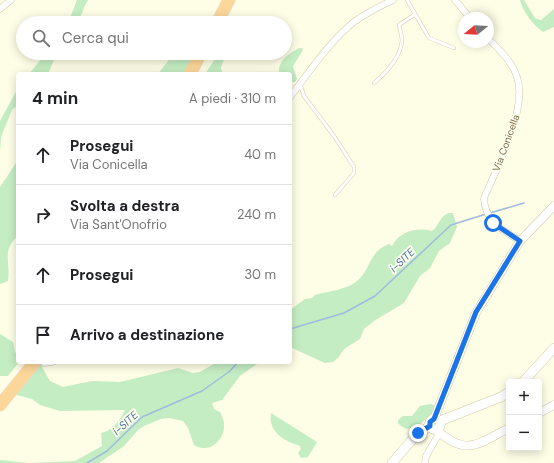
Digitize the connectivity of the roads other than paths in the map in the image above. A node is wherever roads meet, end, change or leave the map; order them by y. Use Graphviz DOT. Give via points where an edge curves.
graph roads {
  1 [pos="11,0"];
  2 [pos="229,0"];
  3 [pos="238,0"];
  4 [pos="393,0"];
  5 [pos="407,0"];
  6 [pos="455,0"];
  7 [pos="0,9"];
  8 [pos="465,12"];
  9 [pos="414,15"];
  10 [pos="221,16"];
  11 [pos="229,16"];
  12 [pos="494,44"];
  13 [pos="454,48"];
  14 [pos="197,60"];
  15 [pos="206,60"];
  16 [pos="191,72"];
  17 [pos="200,72"];
  18 [pos="374,82"];
  19 [pos="300,84"];
  20 [pos="292,94"];
  21 [pos="335,195"];
  22 [pos="554,206"];
  23 [pos="520,241"];
  24 [pos="554,348"];
  25 [pos="25,364"];
  26 [pos="34,364"];
  27 [pos="526,379"];
  28 [pos="0,394"];
  29 [pos="506,394"];
  30 [pos="554,404"];
  31 [pos="0,405"];
  32 [pos="542,411"];
  33 [pos="436,425"];
  34 [pos="506,430"];
  35 [pos="392,463"];
  36 [pos="425,463"];
  1 -- 7 [label="street"];
  2 -- 10 [label="highway"];
  3 -- 11 [label="highway"];
  4 -- 19 [label="street" via="355,21 328,48"];
  5 -- 9 [label="lane"];
  6 -- 8 [label="street"];
  9 -- 13 [label="lane" via="429,38"];
  9 -- 18 [label="lane" via="399,25 402,40 398,51 388,72"];
  12 -- 23 [label="street, Via Conicella" via="508,59 518,78 520,95 516,119 484,198 493,223"];
  14 -- 16 [label="highway"];
  15 -- 17 [label="highway"];
  19 -- 20 [label="street"];
  19 -- 21 [label="lane" via="304,96 354,167 354,173"];
  22 -- 23 [label="street"];
  23 -- 33 [label="street" via="476,312"];
  24 -- 27 [label="main road"];
  25 -- 28 [label="highway"];
  26 -- 31 [label="highway"];
  29 -- 33 [label="main road"];
  30 -- 32 [label="street"];
  33 -- 34 [label="street" via="453,443 462,446 481,442"];
  33 -- 35 [label="main road" via="418,433"];
  33 -- 36 [label="street"];
}
